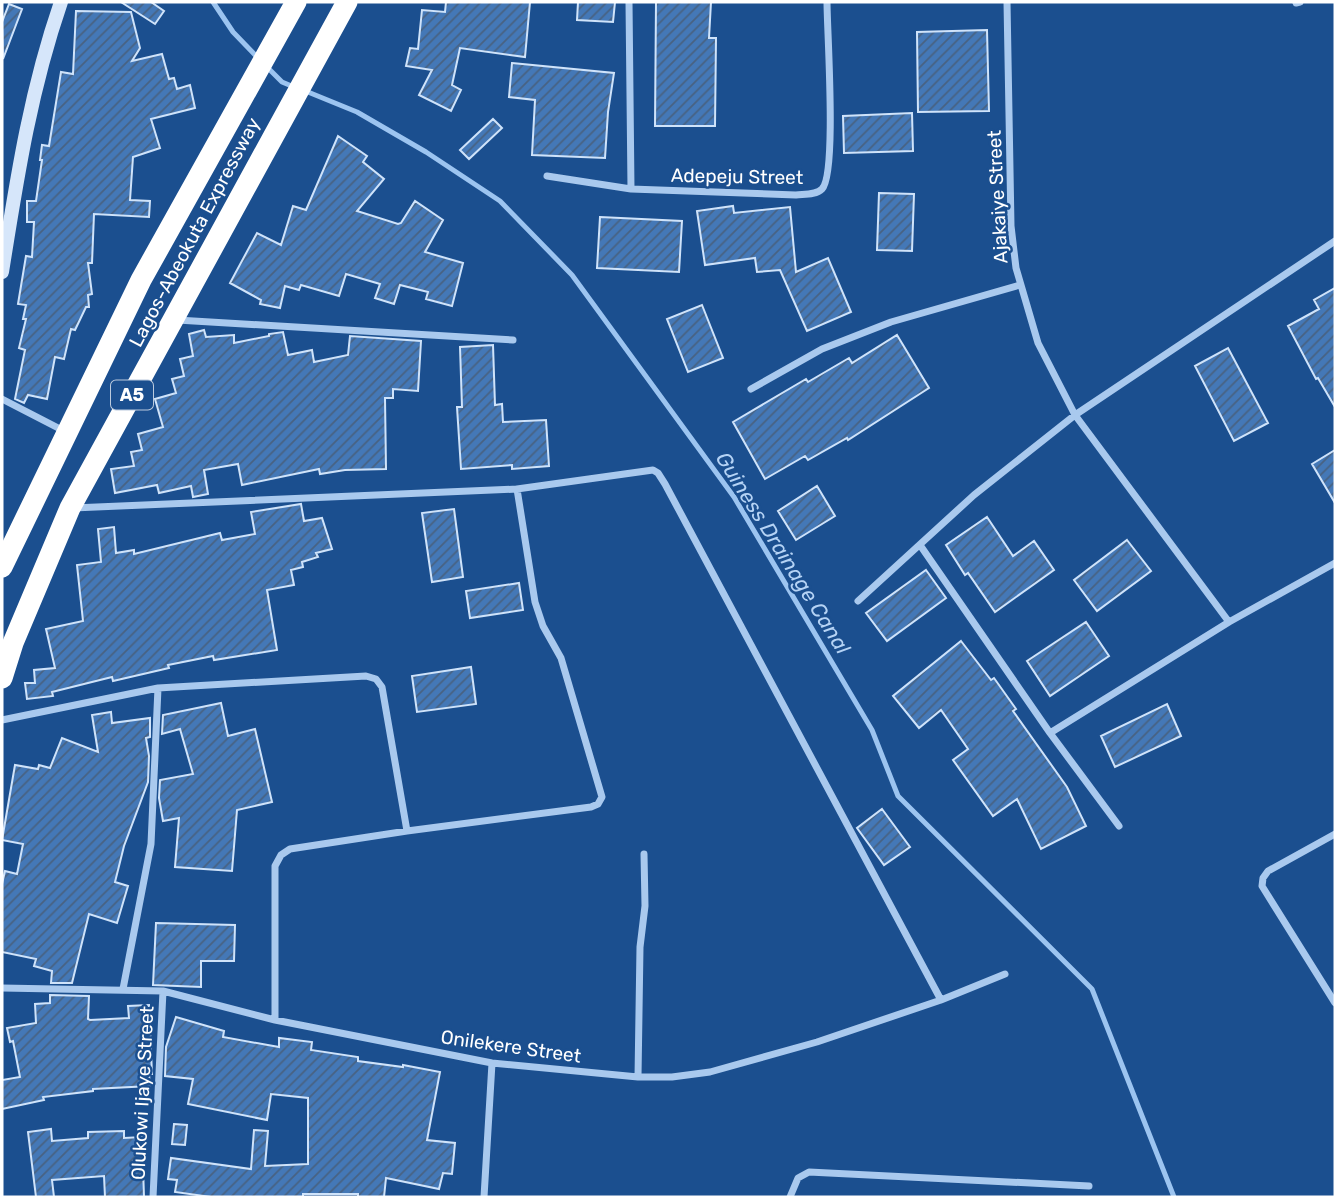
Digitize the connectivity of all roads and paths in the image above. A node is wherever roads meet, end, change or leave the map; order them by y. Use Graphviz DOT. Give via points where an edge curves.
graph roads {
  1 [pos="61,2"];
  2 [pos="296,2"];
  3 [pos="346,2"];
  4 [pos="629,2"];
  5 [pos="827,2"];
  6 [pos="1007,2"];
  7 [pos="547,176"];
  8 [pos="631,189"];
  9 [pos="1335,241"];
  10 [pos="2,272"];
  11 [pos="1020,285"];
  12 [pos="173,320"];
  13 [pos="513,340"];
  14 [pos="751,389"];
  15 [pos="2,398"];
  16 [pos="1075,415"];
  17 [pos="67,432"];
  18 [pos="517,489"];
  19 [pos="70,508"];
  20 [pos="920,545"];
  21 [pos="1335,563"];
  22 [pos="2,567"];
  23 [pos="858,601"];
  24 [pos="1229,622"];
  25 [pos="2,678"];
  26 [pos="158,688"];
  27 [pos="2,720"];
  28 [pos="1050,733"];
  29 [pos="1119,826"];
  30 [pos="407,831"];
  31 [pos="1335,834"];
  32 [pos="644,855"];
  33 [pos="1005,974"];
  34 [pos="2,988"];
  35 [pos="123,989"];
  36 [pos="163,991"];
  37 [pos="941,1000"];
  38 [pos="1335,1003"];
  39 [pos="275,1020"];
  40 [pos="492,1063"];
  41 [pos="638,1077"];
  42 [pos="1089,1186"];
  43 [pos="153,1197"];
  44 [pos="484,1197"];
  45 [pos="790,1197"];
  1 -- 10 [label="street" via="27,120"];
  2 -- 17 [label="highway, Lagos-Abeokuta Expressway / A5" via="141,280"];
  3 -- 12 [label="highway, Lagos-Abeokuta Expressway / A5"];
  4 -- 8 [label="street"];
  5 -- 8 [label="street, Adepeju Street" via="830,154 822,189 796,195"];
  6 -- 11 [label="street, Ajakaiye Street" via="1012,226"];
  7 -- 8 [label="street, Adepeju Street"];
  9 -- 16 [label="street"];
  11 -- 14 [label="street" via="882,325 822,349"];
  11 -- 16 [label="street, Ajakaiye Street" via="1038,343"];
  12 -- 13 [label="street"];
  12 -- 19 [label="highway, Lagos-Abeokuta Expressway / A5"];
  15 -- 17 [label="street"];
  16 -- 20 [label="street" via="974,495"];
  16 -- 24 [label="street, Ajakaiye Street"];
  17 -- 22 [label="highway, Lagos-Abeokuta Expressway / A5"];
  18 -- 19 [label="street"];
  18 -- 30 [label="street" via="535,602 561,658 602,797 591,807"];
  18 -- 37 [label="street" via="641,471 658,473"];
  19 -- 25 [label="highway, Lagos-Abeokuta Expressway / A5"];
  20 -- 23 [label="street"];
  20 -- 28 [label="street"];
  21 -- 24 [label="street"];
  24 -- 28 [label="street"];
  26 -- 27 [label="street"];
  26 -- 30 [label="street" via="376,679 382,687"];
  26 -- 35 [label="street" via="151,844"];
  28 -- 29 [label="street"];
  30 -- 39 [label="street" via="290,849 281,855 275,866"];
  31 -- 38 [label="street" via="1268,871 1262,886"];
  32 -- 41 [label="street"];
  33 -- 37 [label="street, Onilekere Street"];
  34 -- 35 [label="street, Onilekere Street"];
  35 -- 36 [label="street, Onilekere Street"];
  36 -- 39 [label="street, Onilekere Street"];
  36 -- 43 [label="street, Olukowi Ijaye Street"];
  37 -- 41 [label="street, Onilekere Street" via="710,1072"];
  39 -- 40 [label="street, Onilekere Street"];
  40 -- 41 [label="street, Onilekere Street"];
  40 -- 44 [label="street"];
  42 -- 45 [label="street" via="809,1172 798,1178"];
}
